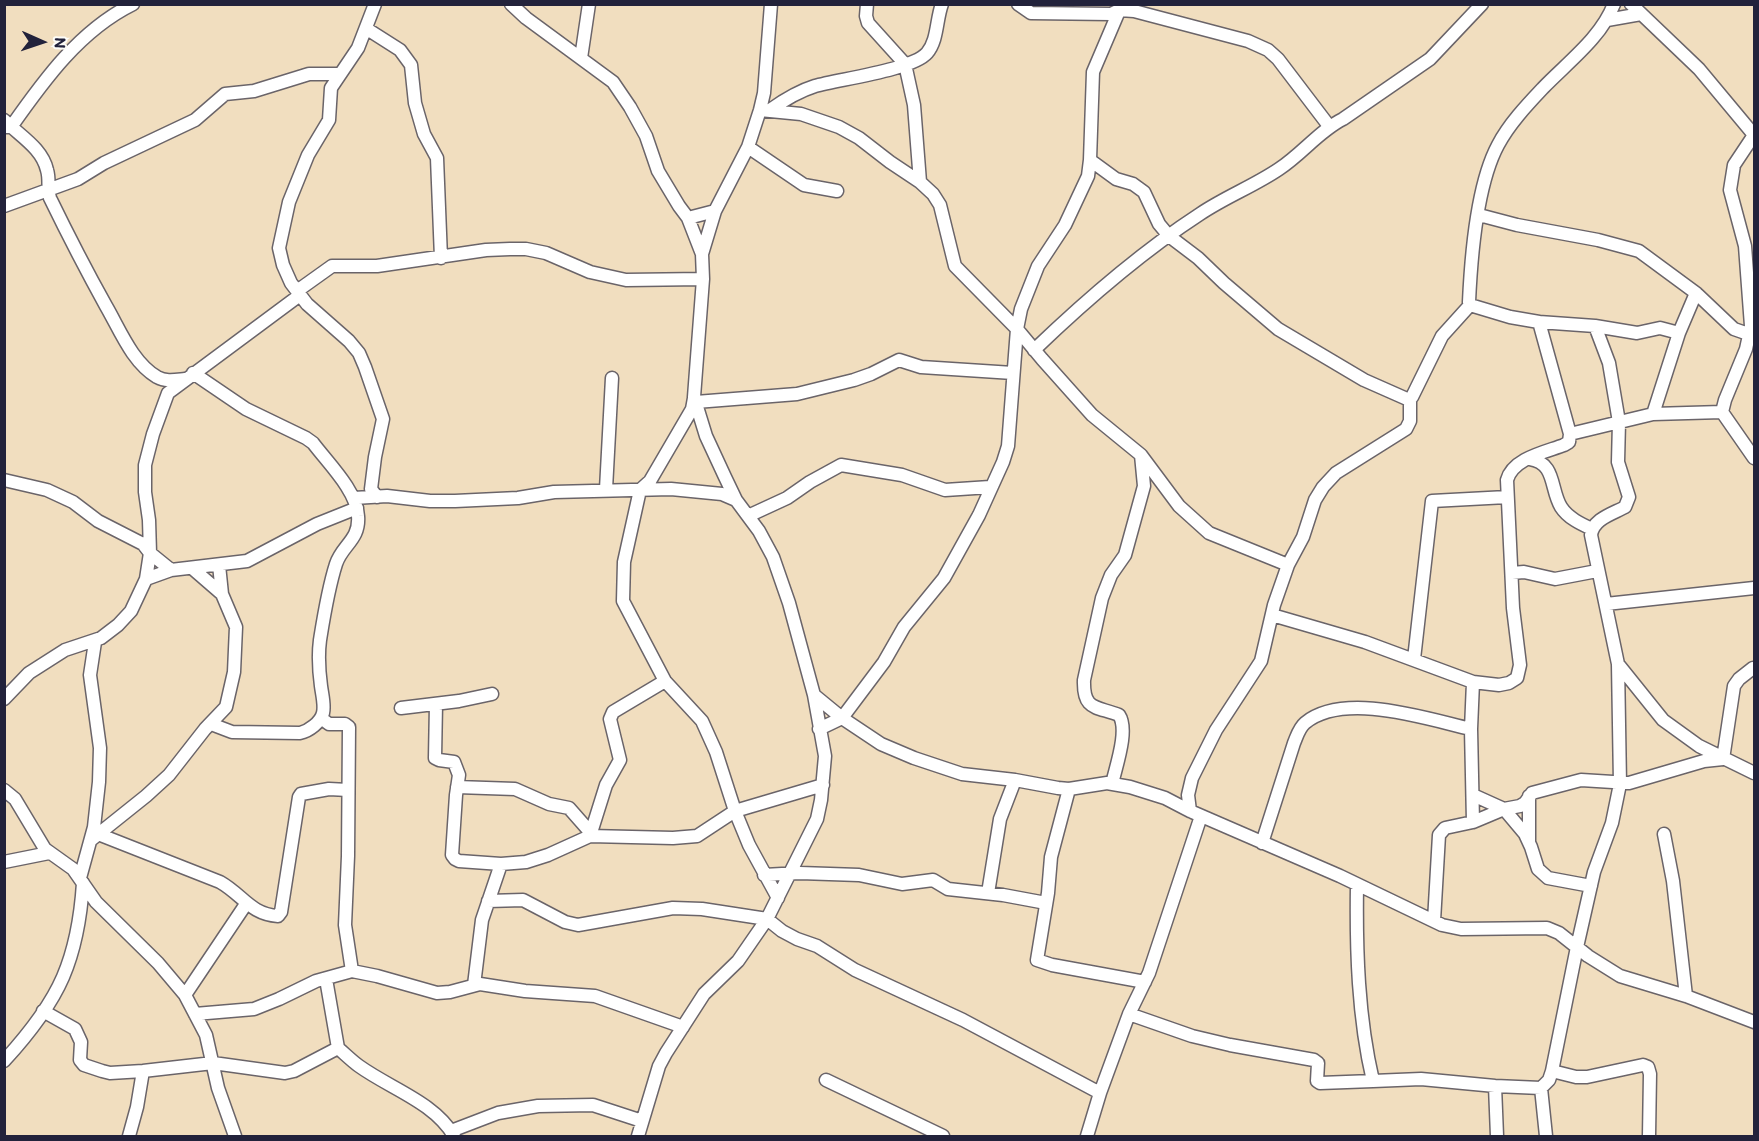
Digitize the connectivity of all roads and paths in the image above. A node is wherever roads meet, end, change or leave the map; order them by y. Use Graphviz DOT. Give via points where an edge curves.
graph roads {
  1 [pos="133,4"];
  2 [pos="375,4"];
  3 [pos="511,4"];
  4 [pos="589,4"];
  5 [pos="771,4"];
  6 [pos="867,4"];
  7 [pos="942,4"];
  8 [pos="1018,4"];
  9 [pos="1482,4"];
  10 [pos="1614,4"];
  11 [pos="1631,4"];
  12 [pos="1121,7"];
  13 [pos="1641,14"];
  14 [pos="1606,20"];
  15 [pos="367,28"];
  16 [pos="581,58"];
  17 [pos="905,64"];
  18 [pos="339,74"];
  19 [pos="765,110"];
  20 [pos="7,125"];
  21 [pos="1329,126"];
  22 [pos="1754,135"];
  23 [pos="4,140"];
  24 [pos="748,147"];
  25 [pos="1090,160"];
  26 [pos="920,182"];
  27 [pos="47,189"];
  28 [pos="837,190"];
  29 [pos="4,206"];
  30 [pos="715,211"];
  31 [pos="1479,215"];
  32 [pos="688,218"];
  33 [pos="1169,236"];
  34 [pos="702,254"];
  35 [pos="441,258"];
  36 [pos="703,279"];
  37 [pos="293,292"];
  38 [pos="1696,293"];
  39 [pos="1470,305"];
  40 [pos="1539,322"];
  41 [pos="1594,326"];
  42 [pos="1017,329"];
  43 [pos="1679,333"];
  44 [pos="1752,335"];
  45 [pos="1034,350"];
  46 [pos="1013,373"];
  47 [pos="189,376"];
  48 [pos="612,378"];
  49 [pos="164,380"];
  50 [pos="168,393"];
  51 [pos="1410,399"];
  52 [pos="695,400"];
  53 [pos="1722,412"];
  54 [pos="1653,414"];
  55 [pos="1619,422"];
  56 [pos="1570,434"];
  57 [pos="1142,455"];
  58 [pos="1755,458"];
  59 [pos="1530,459"];
  60 [pos="4,480"];
  61 [pos="1144,486"];
  62 [pos="990,488"];
  63 [pos="606,489"];
  64 [pos="640,490"];
  65 [pos="1169,493"];
  66 [pos="378,494"];
  67 [pos="1508,497"];
  68 [pos="736,500"];
  69 [pos="356,503"];
  70 [pos="748,516"];
  71 [pos="1592,530"];
  72 [pos="148,546"];
  73 [pos="219,565"];
  74 [pos="1288,566"];
  75 [pos="192,568"];
  76 [pos="171,570"];
  77 [pos="1597,571"];
  78 [pos="1512,573"];
  79 [pos="146,579"];
  80 [pos="1755,588"];
  81 [pos="222,594"];
  82 [pos="1606,604"];
  83 [pos="1272,615"];
  84 [pos="95,642"];
  85 [pos="1414,658"];
  86 [pos="1618,664"];
  87 [pos="1753,668"];
  88 [pos="665,681"];
  89 [pos="1473,682"];
  90 [pos="492,694"];
  91 [pos="814,695"];
  92 [pos="4,699"];
  93 [pos="436,704"];
  94 [pos="401,708"];
  95 [pos="321,718"];
  96 [pos="843,718"];
  97 [pos="211,724"];
  98 [pos="819,729"];
  99 [pos="1471,729"];
  100 [pos="1723,759"];
  101 [pos="1755,773"];
  102 [pos="1015,780"];
  103 [pos="1112,783"];
  104 [pos="1620,784"];
  105 [pos="823,785"];
  106 [pos="457,787"];
  107 [pos="1069,789"];
  108 [pos="4,790"];
  109 [pos="348,790"];
  110 [pos="1473,795"];
  111 [pos="1529,796"];
  112 [pos="1504,809"];
  113 [pos="735,811"];
  114 [pos="1195,813"];
  115 [pos="1473,822"];
  116 [pos="1664,834"];
  117 [pos="591,835"];
  118 [pos="95,837"];
  119 [pos="1529,841"];
  120 [pos="1262,843"];
  121 [pos="49,853"];
  122 [pos="4,862"];
  123 [pos="501,864"];
  124 [pos="764,875"];
  125 [pos="788,875"];
  126 [pos="81,880"];
  127 [pos="1357,885"];
  128 [pos="1591,886"];
  129 [pos="988,893"];
  130 [pos="778,898"];
  131 [pos="488,901"];
  132 [pos="96,902"];
  133 [pos="82,903"];
  134 [pos="1046,903"];
  135 [pos="246,904"];
  136 [pos="767,919"];
  137 [pos="1434,921"];
  138 [pos="1577,947"];
  139 [pos="352,971"];
  140 [pos="326,978"];
  141 [pos="1145,982"];
  142 [pos="474,985"];
  143 [pos="185,995"];
  144 [pos="1686,996"];
  145 [pos="42,1011"];
  146 [pos="195,1014"];
  147 [pos="1129,1014"];
  148 [pos="1755,1022"];
  149 [pos="683,1027"];
  150 [pos="338,1048"];
  151 [pos="4,1061"];
  152 [pos="213,1063"];
  153 [pos="143,1071"];
  154 [pos="1552,1071"];
  155 [pos="826,1080"];
  156 [pos="1372,1081"];
  157 [pos="1495,1086"];
  158 [pos="1541,1088"];
  159 [pos="1100,1092"];
  160 [pos="642,1121"];
  161 [pos="453,1134"];
  162 [pos="129,1137"];
  163 [pos="235,1137"];
  164 [pos="638,1137"];
  165 [pos="943,1137"];
  166 [pos="1088,1137"];
  167 [pos="1497,1137"];
  168 [pos="1546,1137"];
  169 [pos="1649,1137"];
  1 -- 20 [label="street" via="91,30"];
  2 -- 15 [label="street"];
  3 -- 16 [label="street"];
  4 -- 16 [label="street"];
  5 -- 19 [label="street"];
  6 -- 17 [label="street" via="868,23"];
  7 -- 17 [label="street" via="933,44 920,58"];
  8 -- 12 [label="street" via="1031,13 1111,14"];
  9 -- 21 [label="street" via="1430,59"];
  10 -- 14 [label="street"];
  11 -- 13 [label="street"];
  12 -- 21 [label="street" via="1248,41 1268,50"];
  12 -- 25 [label="street" via="1093,72"];
  13 -- 14 [label="street"];
  13 -- 22 [label="street" via="1699,69"];
  14 -- 31 [label="street" via="1501,140 1483,189"];
  15 -- 18 [label="street"];
  15 -- 35 [label="street" via="400,50 411,65 415,103 424,134 437,158"];
  16 -- 32 [label="street" via="613,82 630,107 646,136 658,171"];
  17 -- 19 [label="street" via="814,87"];
  17 -- 26 [label="street" via="914,105"];
  18 -- 27 [label="street" via="309,74 254,91 225,94 195,120 78,179"];
  18 -- 37 [label="street" via="331,87 329,120 308,155 281,231 280,255"];
  19 -- 24 [label="street"];
  19 -- 26 [label="street" via="801,114 839,127"];
  20 -- 23 [label="street"];
  20 -- 27 [label="street" via="43,157 49,176"];
  21 -- 33 [label="street" via="1279,169"];
  22 -- 44 [label="street" via="1734,165 1730,190 1746,246"];
  24 -- 28 [label="street" via="804,186"];
  24 -- 30 [label="street"];
  25 -- 33 [label="street" via="1116,179 1144,192"];
  25 -- 42 [label="street" via="1088,176 1074,209 1046,251 1024,300"];
  26 -- 42 [label="street" via="940,205 955,266"];
  27 -- 29 [label="street"];
  27 -- 49 [label="street" via="74,249 134,354 149,372"];
  30 -- 32 [label="street"];
  30 -- 34 [label="street"];
  31 -- 38 [label="street" via="1639,251"];
  31 -- 39 [label="street"];
  32 -- 34 [label="street"];
  33 -- 45 [label="street" via="1073,313"];
  33 -- 51 [label="street" via="1278,329 1364,380"];
  34 -- 36 [label="street"];
  35 -- 36 [label="street" via="486,250 526,249 590,272 626,280"];
  35 -- 37 [label="street" via="377,266 332,266"];
  36 -- 52 [label="street"];
  37 -- 47 [label="street"];
  37 -- 66 [label="street" via="349,341 365,367 383,419 375,456"];
  38 -- 43 [label="street"];
  38 -- 44 [label="street" via="1734,329"];
  39 -- 40 [label="street"];
  39 -- 51 [label="street" via="1442,336"];
  40 -- 41 [label="street"];
  40 -- 56 [label="street"];
  41 -- 43 [label="street" via="1637,333 1660,328"];
  41 -- 55 [label="street" via="1609,363"];
  42 -- 45 [label="street"];
  42 -- 46 [label="street"];
  43 -- 54 [label="street"];
  44 -- 53 [label="street"];
  45 -- 57 [label="street" via="1092,415"];
  46 -- 52 [label="street" via="921,367 899,360 854,380 797,394"];
  46 -- 62 [label="street" via="1008,446"];
  47 -- 49 [label="street"];
  47 -- 50 [label="street"];
  47 -- 69 [label="street" via="313,443"];
  48 -- 63 [label="street"];
  49 -- 50 [label="street"];
  50 -- 72 [label="street" via="146,465"];
  51 -- 74 [label="street" via="1406,429 1343,468 1323,487"];
  52 -- 64 [label="street" via="650,481"];
  52 -- 68 [label="street" via="706,436"];
  53 -- 54 [label="street"];
  53 -- 58 [label="street"];
  54 -- 55 [label="street"];
  55 -- 56 [label="street"];
  55 -- 71 [label="street" via="1618,462 1629,501 1598,521"];
  56 -- 59 [label="street" via="1569,442"];
  57 -- 61 [label="street"];
  57 -- 65 [label="street"];
  59 -- 67 [label="street" via="1508,474"];
  59 -- 71 [label="street" via="1549,469 1567,514"];
  60 -- 72 [label="street" via="61,496 98,521"];
  61 -- 65 [label="street"];
  61 -- 103 [label="street" via="1125,555 1102,598 1084,680 1083,690 1089,704 1119,715 1122,720"];
  62 -- 70 [label="street" via="945,490 902,475 841,465"];
  62 -- 96 [label="street" via="952,565 904,627"];
  63 -- 64 [label="street"];
  63 -- 66 [label="street" via="455,501"];
  64 -- 68 [label="street" via="701,491"];
  64 -- 88 [label="street" via="624,562 623,601"];
  65 -- 74 [label="street" via="1209,533"];
  66 -- 69 [label="street"];
  67 -- 78 [label="street"];
  67 -- 85 [label="street" via="1432,501"];
  68 -- 70 [label="street"];
  69 -- 73 [label="street" via="247,561"];
  69 -- 95 [label="street" via="358,529 338,558 325,611 320,643 324,709"];
  70 -- 91 [label="street" via="773,557"];
  71 -- 77 [label="street"];
  72 -- 76 [label="street"];
  72 -- 79 [label="street"];
  73 -- 75 [label="street"];
  73 -- 81 [label="street"];
  74 -- 83 [label="street"];
  75 -- 76 [label="street"];
  75 -- 81 [label="street"];
  76 -- 79 [label="street"];
  77 -- 78 [label="street" via="1555,579"];
  77 -- 82 [label="street"];
  78 -- 89 [label="street" via="1520,671 1509,683"];
  79 -- 84 [label="street" via="131,611"];
  80 -- 82 [label="street"];
  81 -- 97 [label="street" via="234,618 234,672 228,700"];
  82 -- 86 [label="street"];
  83 -- 85 [label="street"];
  83 -- 114 [label="street" via="1261,661 1216,730 1192,778 1188,795"];
  84 -- 92 [label="street" via="64,650 29,672"];
  84 -- 118 [label="street" via="90,679 100,761"];
  85 -- 89 [label="street"];
  86 -- 100 [label="street" via="1663,720 1688,740"];
  86 -- 104 [label="street"];
  87 -- 100 [label="street" via="1734,686"];
  88 -- 113 [label="street" via="702,721"];
  88 -- 117 [label="street" via="611,715 620,760 606,785"];
  89 -- 99 [label="street"];
  90 -- 93 [label="street"];
  91 -- 96 [label="street"];
  91 -- 98 [label="street"];
  93 -- 94 [label="street"];
  93 -- 106 [label="street" via="435,758 454,762 459,775"];
  95 -- 97 [label="street" via="308,731 300,733 232,732"];
  95 -- 109 [label="street" via="329,724 348,727"];
  96 -- 98 [label="street"];
  96 -- 102 [label="street" via="888,748 914,758 962,774"];
  97 -- 118 [label="street" via="170,775"];
  98 -- 105 [label="street" via="825,756"];
  99 -- 110 [label="street"];
  99 -- 120 [label="street" via="1373,708 1336,711 1312,718 1300,728"];
  100 -- 101 [label="street"];
  100 -- 104 [label="street" via="1704,760"];
  102 -- 107 [label="street"];
  102 -- 129 [label="street" via="1000,819"];
  103 -- 107 [label="street"];
  103 -- 114 [label="street" via="1149,792"];
  104 -- 111 [label="street" via="1581,780"];
  104 -- 128 [label="street"];
  105 -- 113 [label="street"];
  105 -- 125 [label="street" via="817,819"];
  106 -- 117 [label="street" via="515,789 569,808"];
  106 -- 123 [label="street" via="454,859"];
  107 -- 134 [label="street" via="1051,857"];
  108 -- 121 [label="street" via="15,799"];
  109 -- 135 [label="street" via="301,794 281,912 278,916 253,910"];
  109 -- 139 [label="street" via="345,925"];
  110 -- 112 [label="street"];
  110 -- 115 [label="street"];
  111 -- 112 [label="street" via="1520,806"];
  111 -- 119 [label="street"];
  112 -- 115 [label="street"];
  112 -- 119 [label="street"];
  113 -- 117 [label="street" via="703,833 690,837"];
  113 -- 124 [label="street"];
  114 -- 120 [label="street"];
  114 -- 141 [label="street"];
  115 -- 137 [label="street" via="1445,828 1440,835"];
  116 -- 144 [label="street"];
  117 -- 123 [label="street" via="548,855"];
  118 -- 126 [label="street"];
  118 -- 135 [label="street" via="220,882"];
  119 -- 128 [label="street" via="1542,874"];
  120 -- 127 [label="street"];
  121 -- 122 [label="street"];
  121 -- 126 [label="street" via="73,869"];
  123 -- 131 [label="street"];
  124 -- 125 [label="street"];
  124 -- 130 [label="street"];
  125 -- 129 [label="street" via="859,875 902,884 933,880 948,889"];
  125 -- 130 [label="street"];
  126 -- 132 [label="street"];
  126 -- 133 [label="street"];
  127 -- 137 [label="street"];
  127 -- 156 [label="street" via="1356,951"];
  128 -- 138 [label="street"];
  129 -- 134 [label="street"];
  130 -- 136 [label="street"];
  131 -- 136 [label="street" via="523,900 578,925 673,908"];
  131 -- 142 [label="street"];
  132 -- 133 [label="street"];
  132 -- 143 [label="street"];
  133 -- 145 [label="street" via="64,976"];
  134 -- 141 [label="street" via="1037,960"];
  135 -- 143 [label="street"];
  136 -- 149 [label="street" via="738,961 704,994"];
  136 -- 159 [label="street" via="855,970 963,1020"];
  137 -- 138 [label="street" via="1461,929 1547,928"];
  138 -- 144 [label="street" via="1620,976"];
  138 -- 154 [label="street"];
  139 -- 140 [label="street"];
  139 -- 142 [label="street" via="437,993"];
  140 -- 146 [label="street" via="254,1009"];
  140 -- 150 [label="street"];
  141 -- 147 [label="street"];
  142 -- 149 [label="street" via="596,996"];
  143 -- 146 [label="street"];
  144 -- 148 [label="street"];
  145 -- 151 [label="street"];
  145 -- 153 [label="street" via="75,1029 84,1065 110,1073"];
  146 -- 152 [label="street" via="206,1035"];
  147 -- 156 [label="street" via="1192,1036 1314,1060 1318,1063 1320,1083"];
  147 -- 159 [label="street"];
  149 -- 160 [label="street" via="659,1066"];
  150 -- 152 [label="street" via="285,1073"];
  150 -- 161 [label="street" via="360,1067 411,1097"];
  152 -- 153 [label="street"];
  152 -- 163 [label="street"];
  153 -- 162 [label="street"];
  154 -- 158 [label="street"];
  154 -- 169 [label="street" via="1576,1077 1648,1067"];
  155 -- 165 [label="street"];
  156 -- 157 [label="street" via="1421,1079"];
  157 -- 158 [label="street"];
  157 -- 167 [label="street"];
  158 -- 168 [label="street"];
  159 -- 166 [label="street"];
  160 -- 161 [label="street" via="593,1106 538,1106 498,1113"];
  160 -- 164 [label="street"];
}
